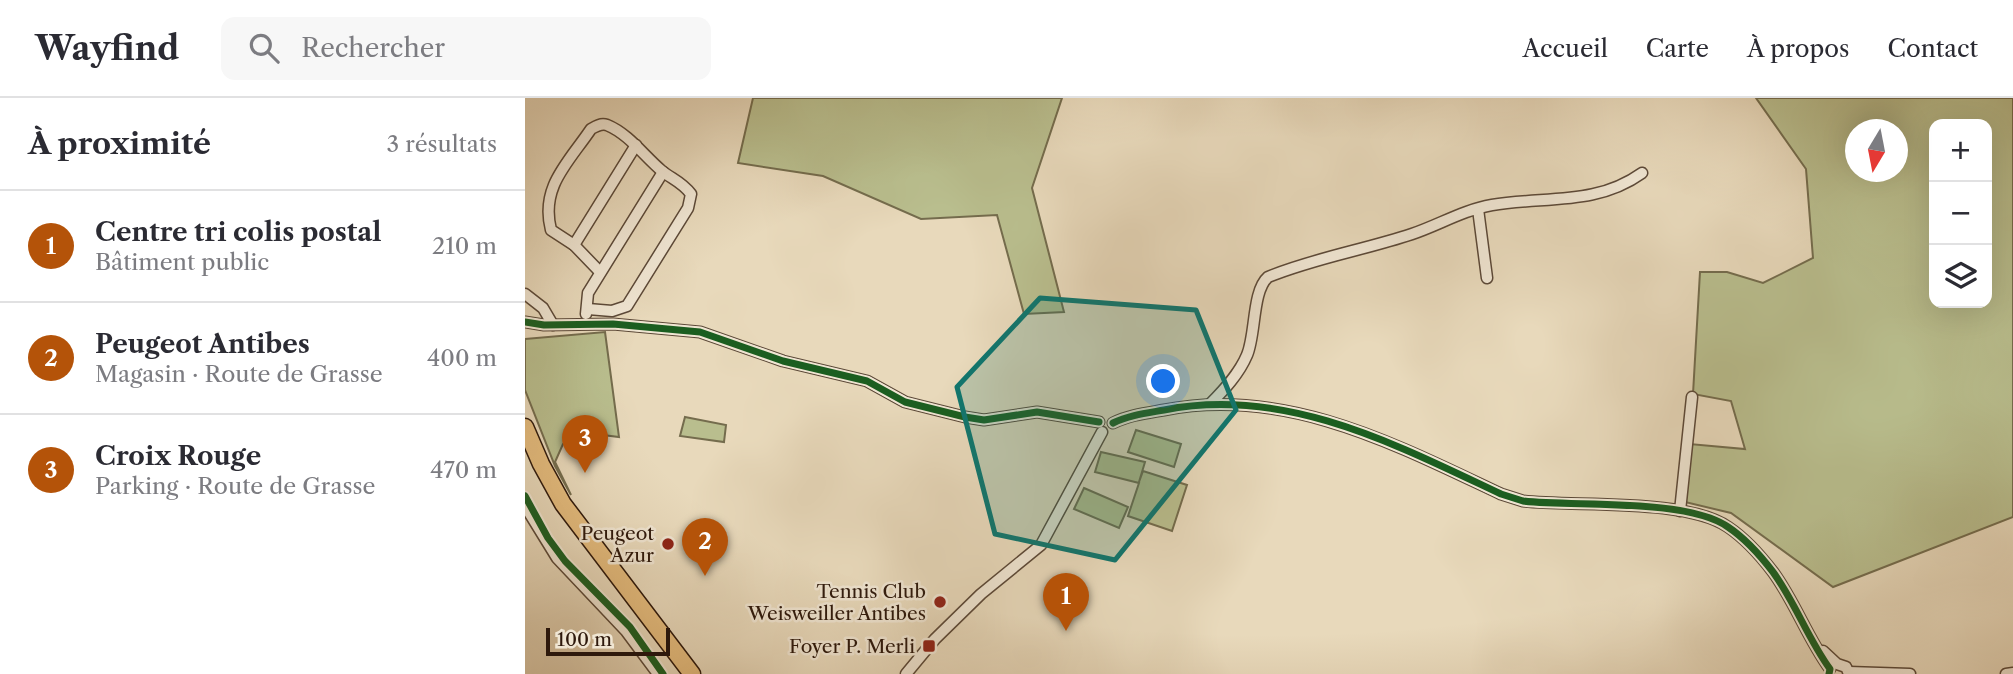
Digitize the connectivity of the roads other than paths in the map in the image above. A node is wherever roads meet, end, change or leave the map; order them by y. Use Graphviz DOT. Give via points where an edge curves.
graph roads {
  1 [pos="636,145"];
  2 [pos="663,172"];
  3 [pos="1642,173"];
  4 [pos="1478,209"];
  5 [pos="574,244"];
  6 [pos="600,272"];
  7 [pos="1487,278"];
  8 [pos="525,294"];
  9 [pos="588,309"];
  10 [pos="525,322"];
  11 [pos="583,324"];
  12 [pos="549,325"];
  13 [pos="525,330"];
  14 [pos="1692,397"];
  15 [pos="1210,404"];
  16 [pos="525,427"];
  17 [pos="1101,427"];
  18 [pos="525,449"];
  19 [pos="525,506"];
  20 [pos="1680,511"];
  21 [pos="1832,669"];
  22 [pos="1849,673"];
  23 [pos="2013,673"];
  24 [pos="658,674"];
  25 [pos="682,674"];
  26 [pos="692,674"];
  27 [pos="906,674"];
  28 [pos="1910,674"];
  29 [pos="2006,674"];
  1 -- 2 [label="street"];
  1 -- 5 [label="street"];
  1 -- 5 [label="street" via="607,125 591,129 550,191 546,211 551,230"];
  2 -- 6 [label="street"];
  2 -- 9 [label="street" via="681,181 691,194 688,208 627,306 612,311"];
  3 -- 4 [label="street" via="1591,197"];
  4 -- 7 [label="street"];
  4 -- 15 [label="street" via="1268,277 1260,289 1246,357"];
  5 -- 6 [label="street"];
  6 -- 9 [label="street" via="588,293"];
  8 -- 12 [label="street" via="543,308"];
  9 -- 11 [label="street"];
  10 -- 12 [label="street"];
  11 -- 12 [label="street"];
  11 -- 17 [label="street" via="717,336 783,361 867,381 912,404 965,417 984,420 1037,412"];
  12 -- 13 [label="street"];
  14 -- 20 [label="street"];
  15 -- 17 [label="street" via="1124,417 1113,423 1106,418"];
  15 -- 20 [label="street" via="1249,405 1338,423 1523,500"];
  16 -- 26 [label="main road" via="563,503"];
  17 -- 27 [label="street" via="1047,537 935,639"];
  18 -- 25 [label="main road" via="560,514"];
  19 -- 24 [label="street" via="557,558 626,631"];
  20 -- 21 [label="street" via="1712,518 1755,549"];
  21 -- 22 [label="street"];
  22 -- 28 [label="street"];
  23 -- 29 [label="street"];
}
